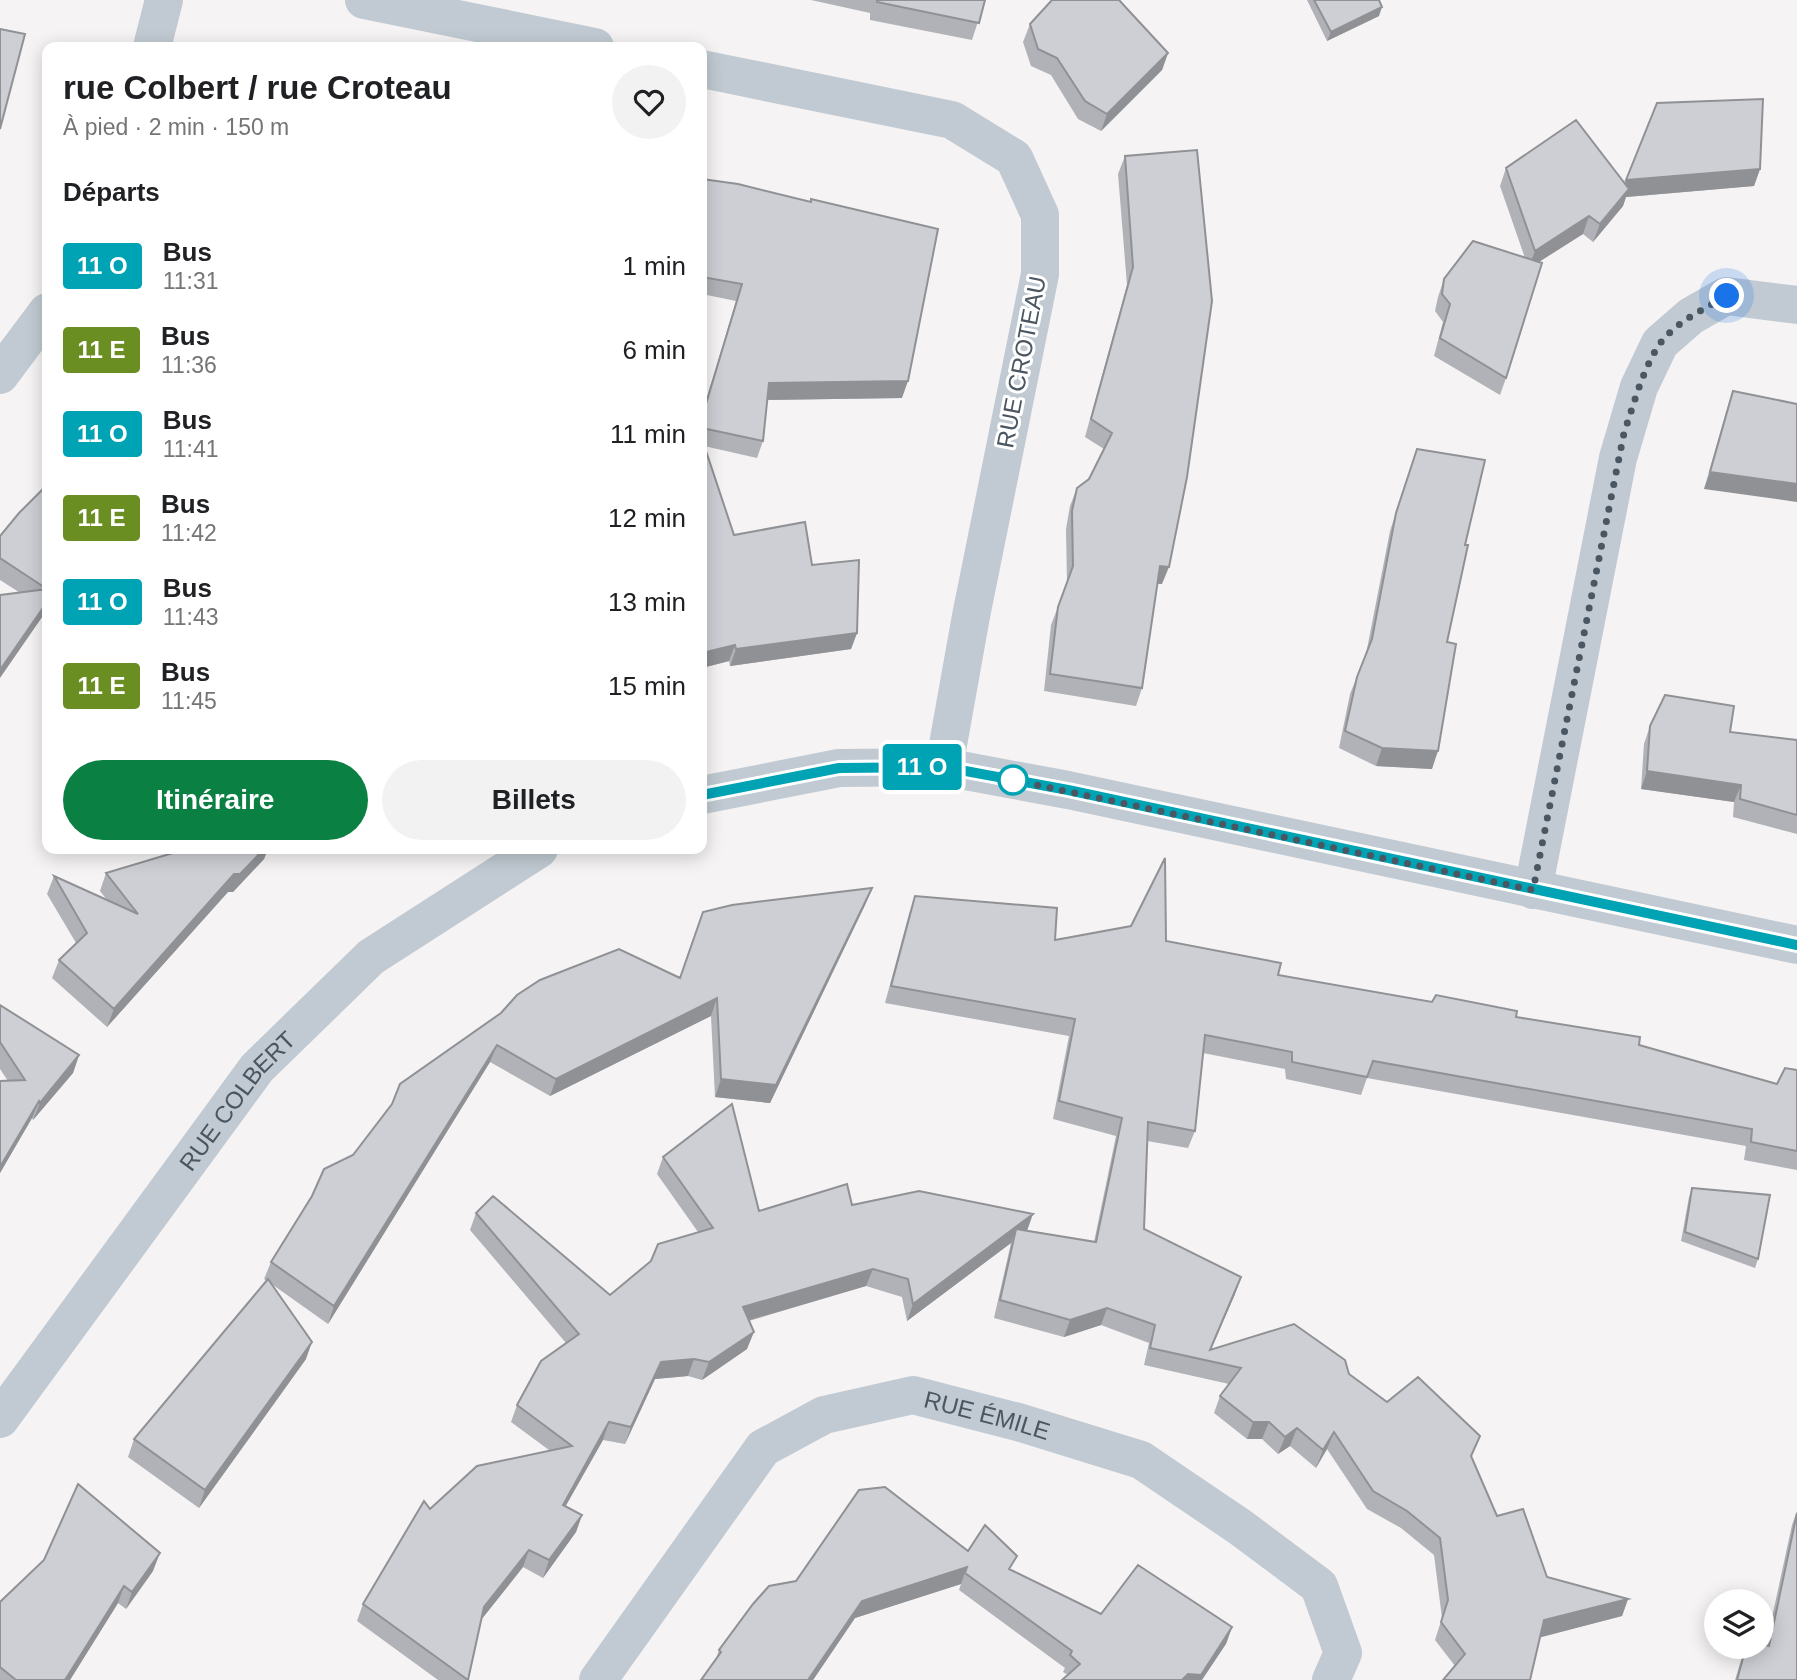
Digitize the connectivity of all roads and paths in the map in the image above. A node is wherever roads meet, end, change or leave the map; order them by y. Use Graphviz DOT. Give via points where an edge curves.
graph roads {
  1 [pos="164,0"];
  2 [pos="364,0"];
  3 [pos="153,42"];
  4 [pos="570,42"];
  5 [pos="707,70"];
  6 [pos="1797,305"];
  7 [pos="42,319"];
  8 [pos="0,375"];
  9 [pos="944,767"];
  10 [pos="707,794"];
  11 [pos="531,854"];
  12 [pos="1533,890"];
  13 [pos="1797,945"];
  14 [pos="0,1419"];
  15 [pos="598,1680"];
  16 [pos="1331,1680"];
  1 -- 3 [label="street"];
  2 -- 4 [label="street"];
  5 -- 9 [label="street, RUE CROTEAU" via="951,120 1014,158 1040,215 1040,274"];
  6 -- 12 [label="street" via="1727,296 1691,316 1660,343 1639,387 1618,458"];
  7 -- 8 [label="street"];
  9 -- 10 [label="street" via="839,768"];
  9 -- 12 [label="street"];
  11 -- 14 [label="street, RUE COLBERT" via="371,957 257,1068"];
  12 -- 13 [label="street"];
  15 -- 16 [label="street, RUE ÉMILE" via="763,1448 824,1415 913,1395 1141,1460 1241,1527 1319,1586 1343,1653"];
}
